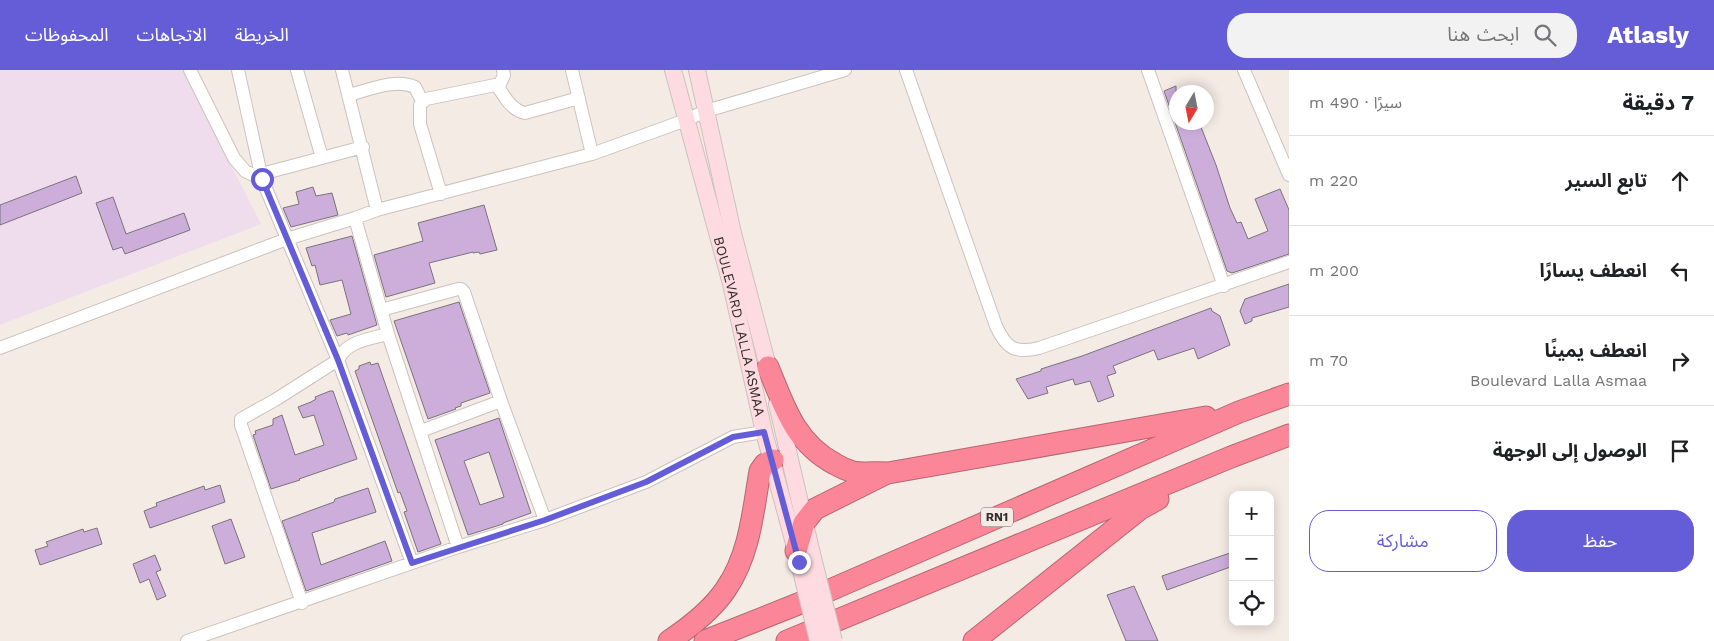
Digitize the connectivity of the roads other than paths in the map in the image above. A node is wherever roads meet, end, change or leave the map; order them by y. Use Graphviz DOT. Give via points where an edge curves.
graph roads {
  1 [pos="190,70"];
  2 [pos="238,70"];
  3 [pos="297,70"];
  4 [pos="342,70"];
  5 [pos="503,70"];
  6 [pos="572,70"];
  7 [pos="673,70"];
  8 [pos="697,70"];
  9 [pos="845,70"];
  10 [pos="906,70"];
  11 [pos="1148,70"];
  12 [pos="1244,70"];
  13 [pos="806,76"];
  14 [pos="497,85"];
  15 [pos="349,95"];
  16 [pos="579,98"];
  17 [pos="422,101"];
  18 [pos="706,111"];
  19 [pos="686,120"];
  20 [pos="362,147"];
  21 [pos="592,154"];
  22 [pos="322,158"];
  23 [pos="1289,175"];
  24 [pos="262,179"];
  25 [pos="441,194"];
  26 [pos="377,210"];
  27 [pos="355,218"];
  28 [pos="287,239"];
  29 [pos="1289,262"];
  30 [pos="1224,286"];
  31 [pos="382,310"];
  32 [pos="388,334"];
  33 [pos="0,348"];
  34 [pos="338,360"];
  35 [pos="768,368"];
  36 [pos="1289,394"];
  37 [pos="501,401"];
  38 [pos="1239,412"];
  39 [pos="421,431"];
  40 [pos="764,432"];
  41 [pos="1289,435"];
  42 [pos="781,457"];
  43 [pos="1231,457"];
  44 [pos="888,473"];
  45 [pos="545,520"];
  46 [pos="804,523"];
  47 [pos="458,547"];
  48 [pos="803,557"];
  49 [pos="412,563"];
  50 [pos="302,603"];
  51 [pos="187,641"];
  52 [pos="669,641"];
  53 [pos="705,641"];
  54 [pos="787,641"];
  55 [pos="818,641"];
  56 [pos="834,641"];
  57 [pos="974,641"];
  1 -- 24 [label="street" via="234,158 245,171"];
  2 -- 24 [label="street"];
  3 -- 22 [label="street"];
  4 -- 15 [label="street"];
  5 -- 14 [label="street" via="503,80"];
  6 -- 16 [label="street"];
  7 -- 19 [label="main road, BOULEVARD LALLA ASMAA"];
  8 -- 18 [label="main road, BOULEVARD LALLA ASMAA"];
  9 -- 13 [label="street"];
  10 -- 30 [label="street" via="996,326 1011,347 1019,351 1039,348"];
  11 -- 30 [label="street"];
  12 -- 23 [label="street"];
  13 -- 18 [label="street"];
  14 -- 16 [label="street" via="511,106 525,113"];
  14 -- 17 [label="street"];
  15 -- 17 [label="street" via="403,83 415,87"];
  15 -- 20 [label="street"];
  16 -- 21 [label="street"];
  17 -- 25 [label="street" via="420,124"];
  18 -- 19 [label="street"];
  18 -- 35 [label="main road, BOULEVARD LALLA ASMAA"];
  19 -- 21 [label="street"];
  19 -- 40 [label="main road, BOULEVARD LALLA ASMAA" via="731,284"];
  20 -- 22 [label="street"];
  20 -- 26 [label="street"];
  21 -- 25 [label="street"];
  22 -- 24 [label="street" via="269,172"];
  24 -- 28 [label="street"];
  25 -- 26 [label="street"];
  26 -- 27 [label="street"];
  27 -- 28 [label="street"];
  27 -- 31 [label="street"];
  28 -- 33 [label="street"];
  28 -- 34 [label="street"];
  29 -- 30 [label="street"];
  31 -- 32 [label="street"];
  31 -- 37 [label="street" via="461,290 464,292"];
  32 -- 34 [label="street" via="347,347"];
  32 -- 39 [label="street"];
  34 -- 49 [label="street"];
  34 -- 50 [label="street" via="240,421"];
  35 -- 42 [label="main road, BOULEVARD LALLA ASMAA"];
  35 -- 44 [label="highway" via="796,431 816,451 853,472"];
  36 -- 38 [label="highway, RN1"];
  37 -- 39 [label="street"];
  37 -- 45 [label="street"];
  38 -- 44 [label="highway"];
  38 -- 53 [label="highway, RN1" via="798,604"];
  39 -- 47 [label="street"];
  40 -- 42 [label="main road, BOULEVARD LALLA ASMAA"];
  40 -- 45 [label="street" via="733,437 646,482"];
  41 -- 43 [label="highway, RN1"];
  42 -- 46 [label="main road, BOULEVARD LALLA ASMAA"];
  42 -- 48 [label="main road, BOULEVARD LALLA ASMAA"];
  42 -- 52 [label="highway" via="764,464 760,471 750,531 726,590 702,616"];
  43 -- 54 [label="highway, RN1"];
  43 -- 57 [label="highway" via="1140,509"];
  44 -- 46 [label="highway" via="820,505"];
  45 -- 47 [label="street"];
  46 -- 48 [label="highway"];
  47 -- 49 [label="street"];
  48 -- 55 [label="main road, BOULEVARD LALLA ASMAA, bridge"];
  48 -- 56 [label="main road, BOULEVARD LALLA ASMAA, bridge"];
  49 -- 50 [label="street"];
  50 -- 51 [label="street"];
}
